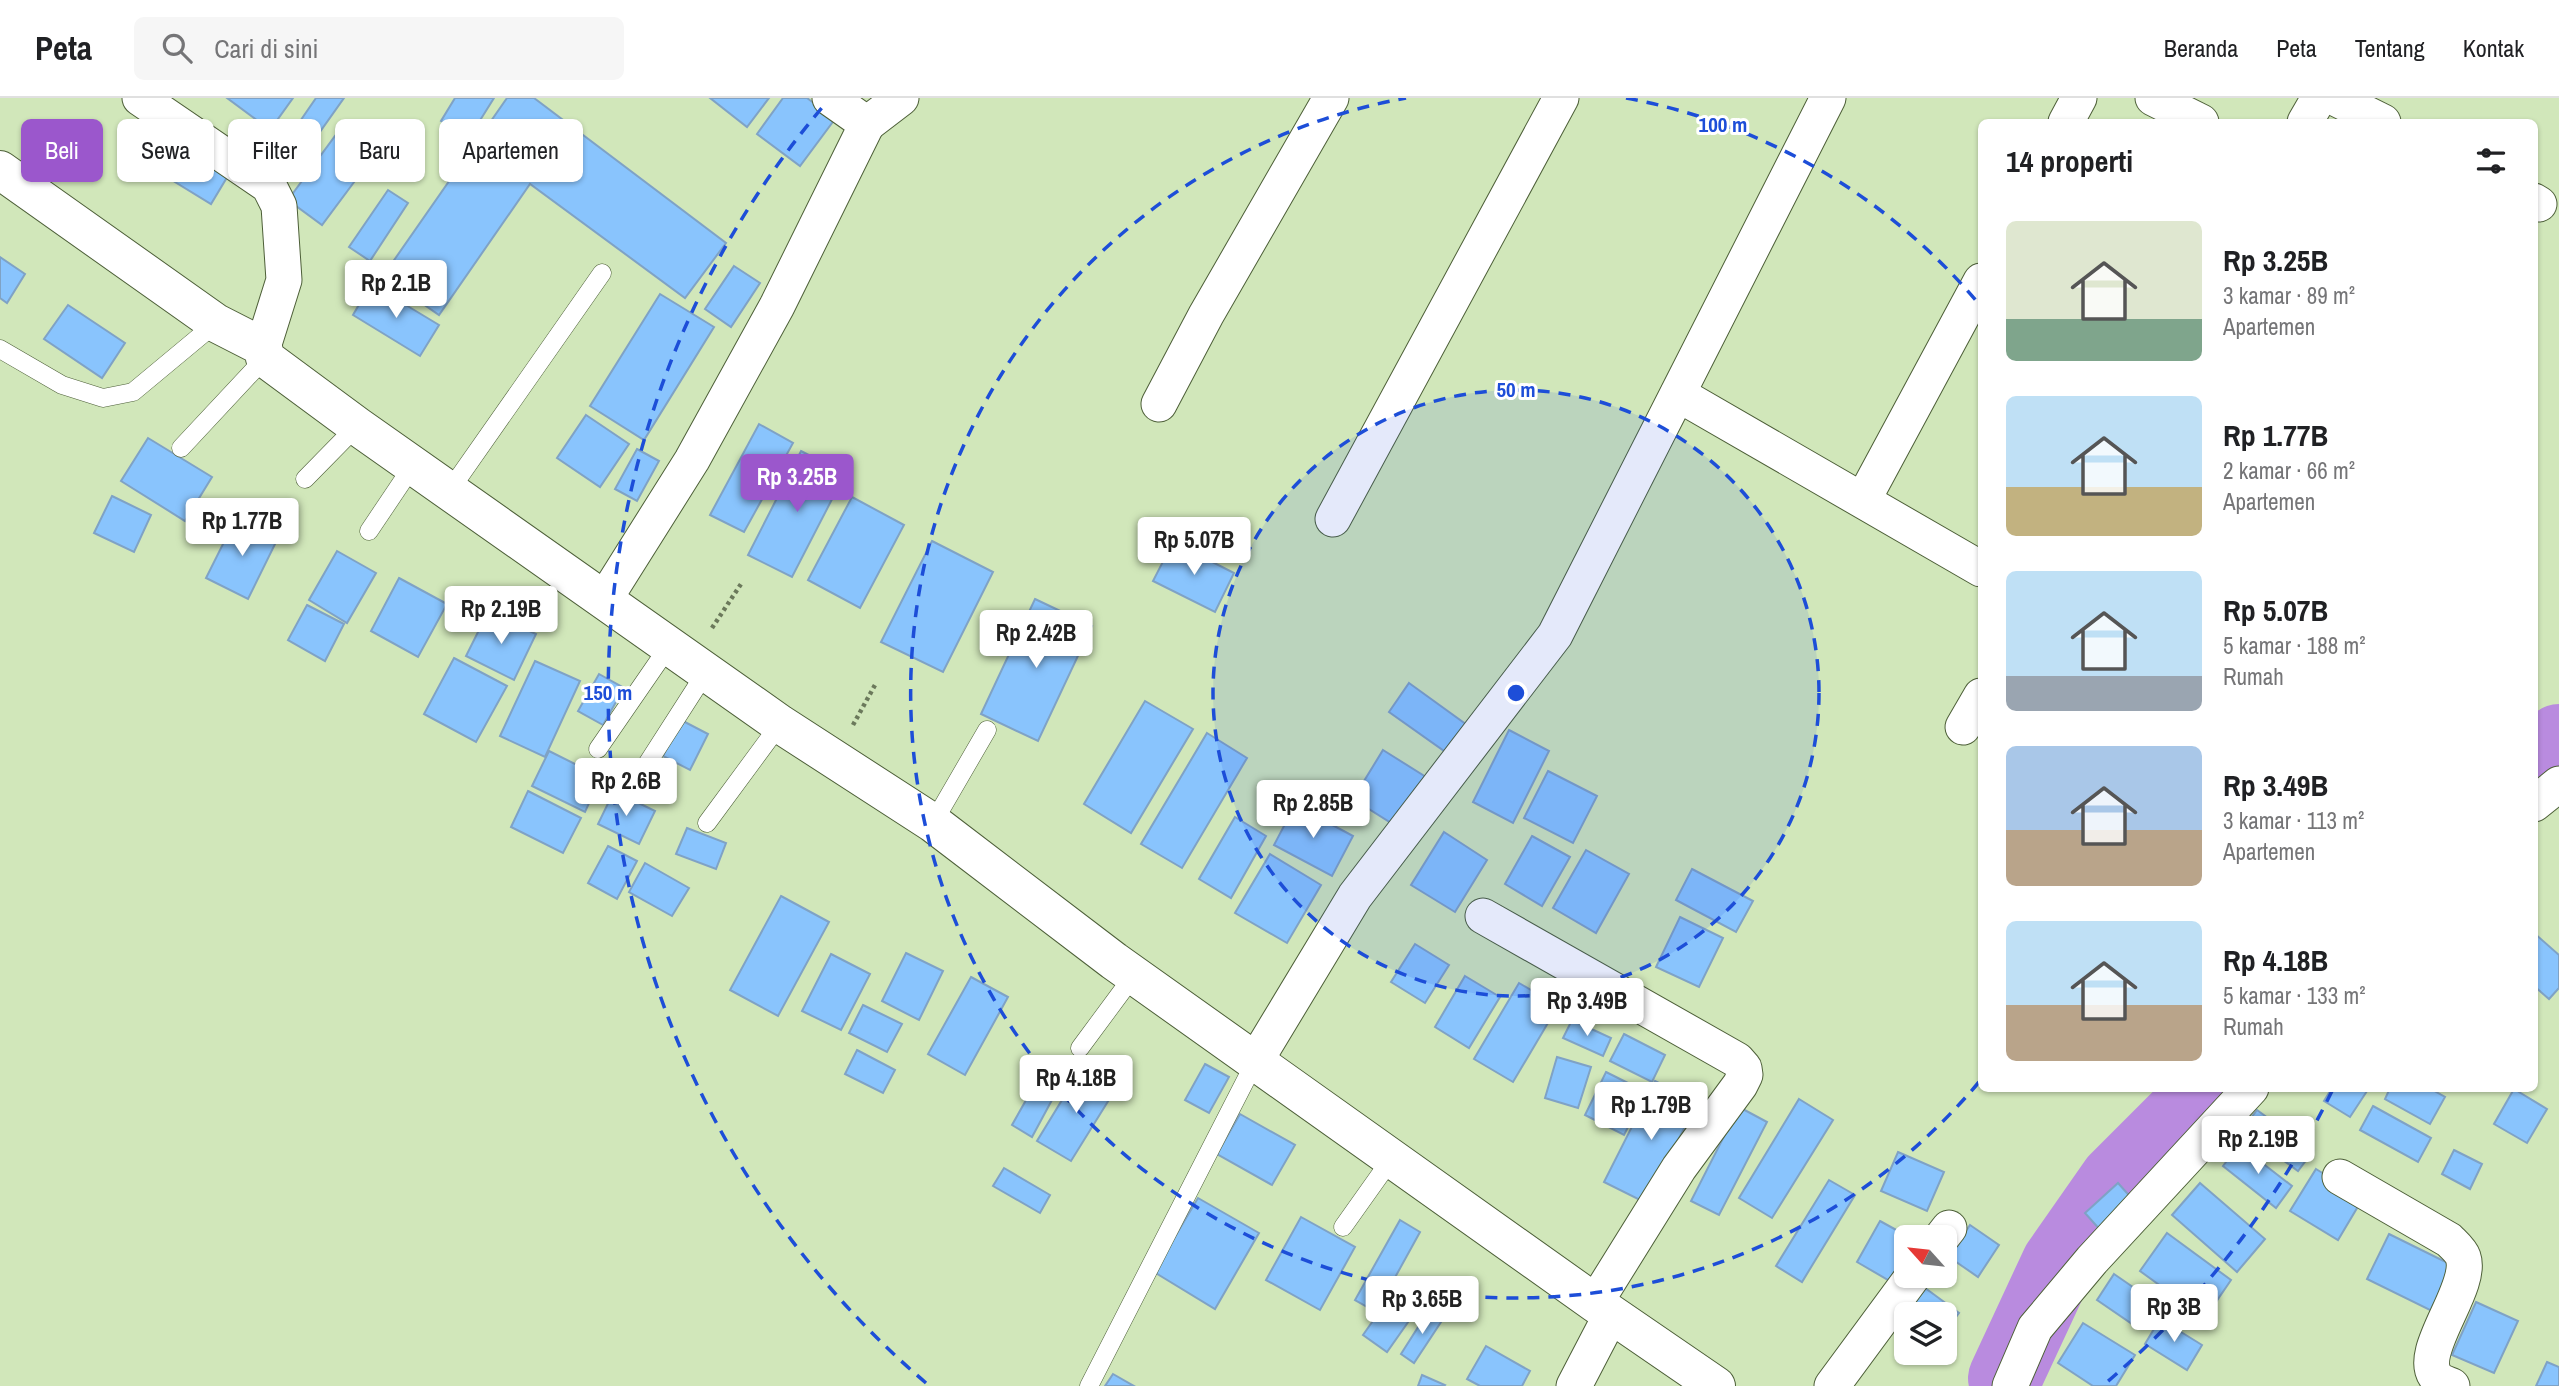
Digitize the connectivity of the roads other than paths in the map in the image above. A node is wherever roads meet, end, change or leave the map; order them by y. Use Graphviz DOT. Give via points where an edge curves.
graph roads {
  1 [pos="141,98"];
  2 [pos="830,98"];
  3 [pos="901,98"];
  4 [pos="1331,98"];
  5 [pos="1561,98"];
  6 [pos="1828,98"];
  7 [pos="2079,98"];
  8 [pos="2153,98"];
  9 [pos="2319,98"];
  10 [pos="2335,98"];
  11 [pos="2068,119"];
  12 [pos="2196,119"];
  13 [pos="2307,119"];
  14 [pos="2377,119"];
  15 [pos="867,124"];
  16 [pos="0,170"];
  17 [pos="602,273"];
  18 [pos="1978,287"];
  19 [pos="216,323"];
  20 [pos="0,349"];
  21 [pos="264,352"];
  22 [pos="1678,394"];
  23 [pos="1159,404"];
  24 [pos="357,426"];
  25 [pos="181,448"];
  26 [pos="414,464"];
  27 [pos="305,480"];
  28 [pos="450,490"];
  29 [pos="1863,500"];
  30 [pos="1333,519"];
  31 [pos="369,531"];
  32 [pos="1978,567"];
  33 [pos="604,600"];
  34 [pos="688,659"];
  35 [pos="1978,701"];
  36 [pos="780,724"];
  37 [pos="1963,727"];
  38 [pos="987,730"];
  39 [pos="598,749"];
  40 [pos="638,778"];
  41 [pos="2559,784"];
  42 [pos="2538,801"];
  43 [pos="707,823"];
  44 [pos="933,823"];
  45 [pos="1483,916"];
  46 [pos="1134,975"];
  47 [pos="1080,1048"];
  48 [pos="1256,1060"];
  49 [pos="2247,1092"];
  50 [pos="1392,1158"];
  51 [pos="2340,1177"];
  52 [pos="1343,1227"];
  53 [pos="1904,1288"];
  54 [pos="1603,1309"];
  55 [pos="1089,1386"];
  56 [pos="1574,1386"];
  57 [pos="1716,1386"];
  58 [pos="1832,1386"];
  59 [pos="2010,1386"];
  60 [pos="2452,1386"];
  1 -- 21 [label="street" via="269,186 279,206 284,280"];
  2 -- 15 [label="street"];
  3 -- 15 [label="street"];
  4 -- 23 [label="street"];
  5 -- 30 [label="street"];
  6 -- 22 [label="street"];
  7 -- 11 [label="street"];
  8 -- 12 [label="street"];
  9 -- 13 [label="street"];
  10 -- 14 [label="street"];
  15 -- 33 [label="street" via="777,306 699,448"];
  16 -- 19 [label="highway"];
  17 -- 28 [label="lane"];
  18 -- 29 [label="street"];
  19 -- 20 [label="lane" via="134,392 103,398 62,385"];
  19 -- 21 [label="highway"];
  21 -- 24 [label="highway"];
  21 -- 25 [label="lane"];
  22 -- 29 [label="street"];
  22 -- 48 [label="street" via="1555,635 1355,896"];
  24 -- 26 [label="highway"];
  24 -- 27 [label="lane"];
  26 -- 28 [label="highway"];
  26 -- 31 [label="lane"];
  28 -- 33 [label="highway"];
  29 -- 32 [label="street"];
  33 -- 34 [label="highway"];
  34 -- 36 [label="highway"];
  34 -- 39 [label="lane"];
  34 -- 40 [label="lane"];
  35 -- 37 [label="street"];
  36 -- 43 [label="lane"];
  36 -- 44 [label="highway"];
  38 -- 44 [label="lane"];
  41 -- 42 [label="street"];
  44 -- 46 [label="highway"];
  45 -- 54 [label="street" via="1744,1068 1740,1085 1679,1168"];
  46 -- 47 [label="lane"];
  46 -- 48 [label="highway"];
  48 -- 50 [label="highway"];
  48 -- 55 [label="lane"];
  49 -- 59 [label="street" via="2035,1328"];
  50 -- 52 [label="lane"];
  50 -- 54 [label="highway"];
  51 -- 60 [label="street" via="2449,1240 2463,1255 2465,1269 2432,1367 2438,1380"];
  53 -- 58 [label="street"];
  54 -- 56 [label="street"];
  54 -- 57 [label="highway"];
}
